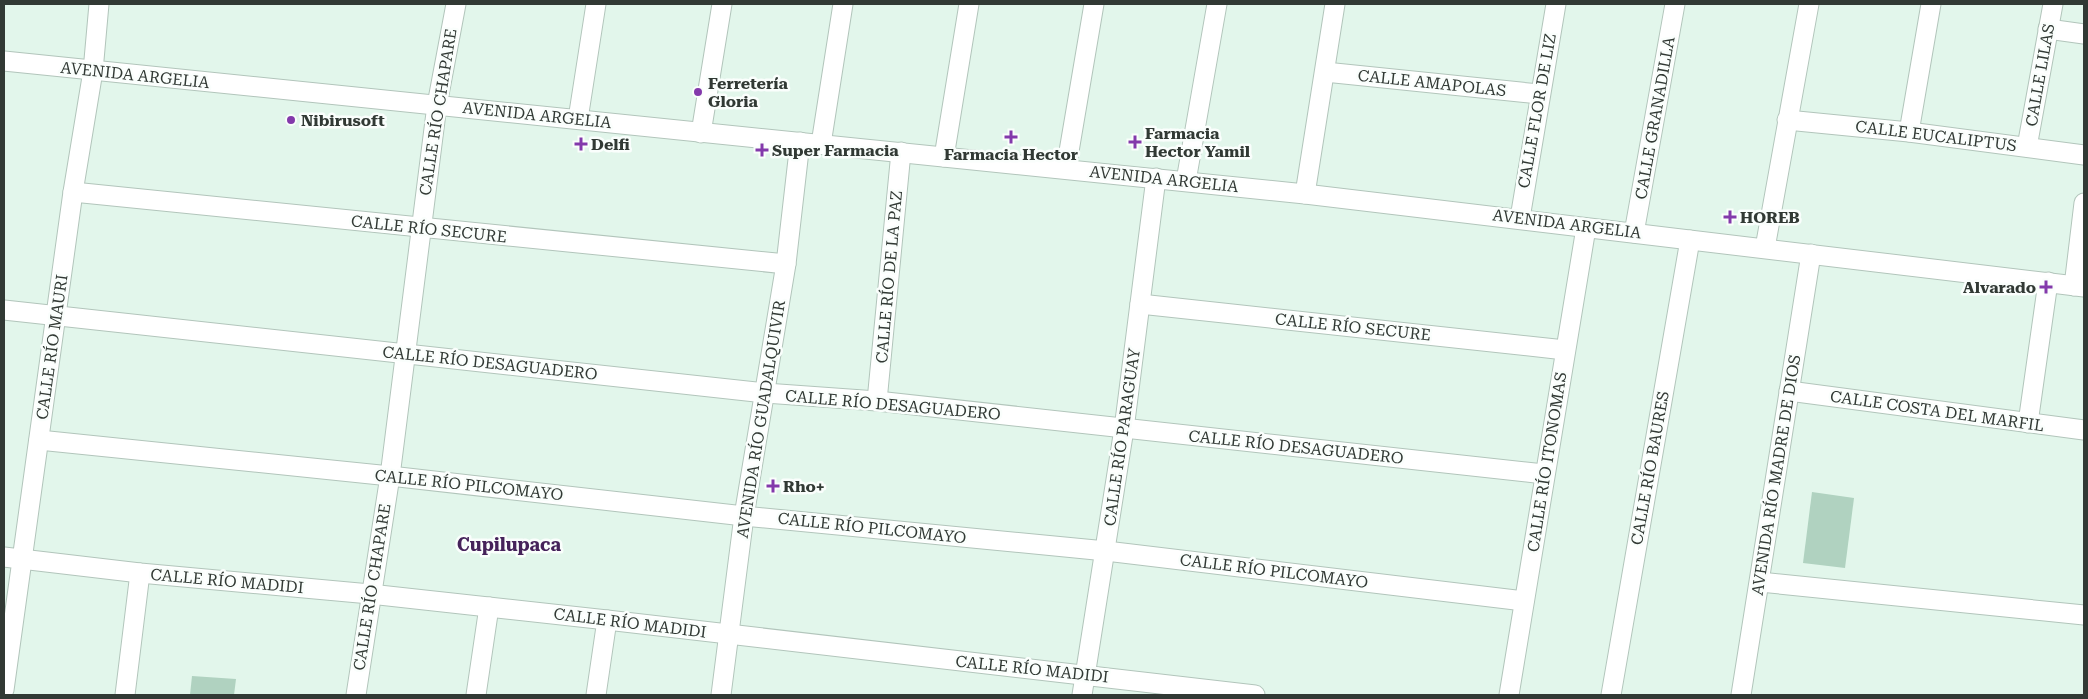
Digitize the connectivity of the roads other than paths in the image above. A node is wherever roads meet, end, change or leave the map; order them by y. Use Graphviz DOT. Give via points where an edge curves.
graph roads {
  1 [pos="99,4"];
  2 [pos="456,4"];
  3 [pos="596,4"];
  4 [pos="722,4"];
  5 [pos="844,4"];
  6 [pos="969,4"];
  7 [pos="1094,4"];
  8 [pos="1217,4"];
  9 [pos="1335,4"];
  10 [pos="1556,4"];
  11 [pos="1675,4"];
  12 [pos="1809,4"];
  13 [pos="1931,4"];
  14 [pos="2052,4"];
  15 [pos="2048,30"];
  16 [pos="2084,34"];
  17 [pos="4,62"];
  18 [pos="93,70"];
  19 [pos="1325,72"];
  20 [pos="1539,94"];
  21 [pos="437,105"];
  22 [pos="578,119"];
  23 [pos="1787,120"];
  24 [pos="1909,132"];
  25 [pos="701,133"];
  26 [pos="800,142"];
  27 [pos="821,144"];
  28 [pos="2027,147"];
  29 [pos="901,152"];
  30 [pos="2084,155"];
  31 [pos="944,157"];
  32 [pos="1066,169"];
  33 [pos="1156,178"];
  34 [pos="1186,181"];
  35 [pos="73,192"];
  36 [pos="1305,194"];
  37 [pos="2084,203"];
  38 [pos="1520,218"];
  39 [pos="420,228"];
  40 [pos="1586,228"];
  41 [pos="1634,233"];
  42 [pos="1690,240"];
  43 [pos="1765,248"];
  44 [pos="1811,254"];
  45 [pos="786,264"];
  46 [pos="2048,282"];
  47 [pos="2079,286"];
  48 [pos="1140,304"];
  49 [pos="4,310"];
  50 [pos="57,314"];
  51 [pos="1566,350"];
  52 [pos="404,354"];
  53 [pos="1789,391"];
  54 [pos="765,393"];
  55 [pos="877,401"];
  56 [pos="2028,423"];
  57 [pos="1124,429"];
  58 [pos="2084,430"];
  59 [pos="40,440"];
  60 [pos="1544,474"];
  61 [pos="390,476"];
  62 [pos="744,516"];
  63 [pos="1106,551"];
  64 [pos="4,557"];
  65 [pos="23,559"];
  66 [pos="140,573"];
  67 [pos="1760,582"];
  68 [pos="370,594"];
  69 [pos="1524,601"];
  70 [pos="489,607"];
  71 [pos="2084,615"];
  72 [pos="607,620"];
  73 [pos="730,635"];
  74 [pos="1086,674"];
  75 [pos="4,690"];
  76 [pos="124,695"];
  77 [pos="356,695"];
  78 [pos="476,695"];
  79 [pos="596,695"];
  80 [pos="721,695"];
  81 [pos="1082,695"];
  82 [pos="1255,695"];
  83 [pos="1509,695"];
  84 [pos="1610,695"];
  85 [pos="1741,695"];
  1 -- 18 [label="street, CALLE RÍO MAURI"];
  2 -- 21 [label="street, CALLE RÍO CHAPARE"];
  3 -- 22 [label="street"];
  4 -- 25 [label="street"];
  5 -- 27 [label="street"];
  6 -- 31 [label="street"];
  7 -- 32 [label="street"];
  8 -- 34 [label="street"];
  9 -- 19 [label="street"];
  10 -- 20 [label="street, CALLE FLOR DE LIZ"];
  11 -- 41 [label="street, CALLE GRANADILLA"];
  12 -- 23 [label="street"];
  13 -- 24 [label="street"];
  14 -- 15 [label="street, CALLE LILAS"];
  15 -- 16 [label="street"];
  15 -- 28 [label="street, CALLE LILAS"];
  17 -- 18 [label="street, AVENIDA ARGELIA"];
  18 -- 21 [label="street, AVENIDA ARGELIA"];
  18 -- 35 [label="street, CALLE RÍO MAURI"];
  19 -- 20 [label="street, CALLE AMAPOLAS"];
  19 -- 36 [label="street"];
  20 -- 38 [label="street, CALLE FLOR DE LIZ"];
  21 -- 22 [label="street, AVENIDA ARGELIA"];
  21 -- 39 [label="street, CALLE RÍO CHAPARE"];
  22 -- 25 [label="street, AVENIDA ARGELIA"];
  23 -- 24 [label="street, CALLE EUCALIPTUS"];
  23 -- 43 [label="street"];
  24 -- 28 [label="street, CALLE EUCALIPTUS"];
  25 -- 26 [label="street, AVENIDA ARGELIA"];
  26 -- 27 [label="street, AVENIDA ARGELIA"];
  26 -- 45 [label="street, AVENIDA RÍO GUADALQUIVIR"];
  27 -- 29 [label="street, AVENIDA ARGELIA"];
  28 -- 30 [label="street, CALLE EUCALIPTUS"];
  29 -- 31 [label="street, AVENIDA ARGELIA"];
  29 -- 55 [label="street, CALLE RÍO DE LA PAZ"];
  31 -- 32 [label="street, AVENIDA ARGELIA"];
  32 -- 33 [label="street, AVENIDA ARGELIA"];
  33 -- 34 [label="street, AVENIDA ARGELIA"];
  33 -- 48 [label="street, CALLE RÍO PARAGUAY"];
  34 -- 36 [label="street, AVENIDA ARGELIA"];
  35 -- 39 [label="street, CALLE RÍO SECURE"];
  35 -- 50 [label="street, CALLE RÍO MAURI"];
  36 -- 38 [label="street, AVENIDA ARGELIA"];
  37 -- 47 [label="street"];
  38 -- 40 [label="street, AVENIDA ARGELIA"];
  39 -- 45 [label="street, CALLE RÍO SECURE"];
  39 -- 52 [label="street, CALLE RÍO CHAPARE"];
  40 -- 41 [label="street, AVENIDA ARGELIA"];
  40 -- 51 [label="street, CALLE RÍO ITONOMAS"];
  41 -- 42 [label="street, AVENIDA ARGELIA"];
  42 -- 43 [label="street, AVENIDA ARGELIA"];
  42 -- 84 [label="street, CALLE RÍO BAURES"];
  43 -- 44 [label="street, AVENIDA ARGELIA"];
  44 -- 46 [label="street, AVENIDA ARGELIA"];
  44 -- 53 [label="street, AVENIDA RÍO MADRE DE DIOS"];
  45 -- 54 [label="street, AVENIDA RÍO GUADALQUIVIR"];
  46 -- 47 [label="street, AVENIDA ARGELIA"];
  46 -- 56 [label="street"];
  48 -- 51 [label="street, CALLE RÍO SECURE"];
  48 -- 57 [label="street, CALLE RÍO PARAGUAY"];
  49 -- 50 [label="street, CALLE RÍO DESAGUADERO"];
  50 -- 52 [label="street, CALLE RÍO DESAGUADERO"];
  50 -- 59 [label="street, CALLE RÍO MAURI"];
  51 -- 60 [label="street, CALLE RÍO ITONOMAS"];
  52 -- 54 [label="street, CALLE RÍO DESAGUADERO"];
  52 -- 61 [label="street, CALLE RÍO CHAPARE"];
  53 -- 56 [label="street, CALLE COSTA DEL MARFIL"];
  53 -- 67 [label="street, AVENIDA RÍO MADRE DE DIOS"];
  54 -- 55 [label="street, CALLE RÍO DESAGUADERO"];
  54 -- 62 [label="street, AVENIDA RÍO GUADALQUIVIR"];
  55 -- 57 [label="street, CALLE RÍO DESAGUADERO"];
  56 -- 58 [label="street, CALLE COSTA DEL MARFIL"];
  57 -- 60 [label="street, CALLE RÍO DESAGUADERO"];
  57 -- 63 [label="street, CALLE RÍO PARAGUAY"];
  59 -- 61 [label="street, CALLE RÍO PILCOMAYO"];
  59 -- 65 [label="street, CALLE RÍO MAURI"];
  60 -- 69 [label="street, CALLE RÍO ITONOMAS"];
  61 -- 62 [label="street, CALLE RÍO PILCOMAYO"];
  61 -- 68 [label="street, CALLE RÍO CHAPARE"];
  62 -- 63 [label="street, CALLE RÍO PILCOMAYO"];
  62 -- 73 [label="street, AVENIDA RÍO GUADALQUIVIR"];
  63 -- 69 [label="street, CALLE RÍO PILCOMAYO"];
  63 -- 74 [label="street, CALLE RÍO PARAGUAY"];
  64 -- 65 [label="street, CALLE RÍO MADIDI"];
  65 -- 66 [label="street, CALLE RÍO MADIDI"];
  65 -- 75 [label="street, CALLE RÍO MAURI"];
  66 -- 68 [label="street, CALLE RÍO MADIDI"];
  66 -- 76 [label="street"];
  67 -- 71 [label="street"];
  67 -- 85 [label="street, AVENIDA RÍO MADRE DE DIOS"];
  68 -- 70 [label="street, CALLE RÍO MADIDI"];
  68 -- 77 [label="street, CALLE RÍO CHAPARE"];
  69 -- 83 [label="street, CALLE RÍO ITONOMAS"];
  70 -- 72 [label="street, CALLE RÍO MADIDI"];
  70 -- 78 [label="street"];
  72 -- 73 [label="street, CALLE RÍO MADIDI"];
  72 -- 79 [label="street"];
  73 -- 74 [label="street, CALLE RÍO MADIDI"];
  73 -- 80 [label="street, AVENIDA RÍO GUADALQUIVIR"];
  74 -- 81 [label="street, CALLE RÍO PARAGUAY"];
  74 -- 82 [label="street, CALLE RÍO MADIDI"];
}
